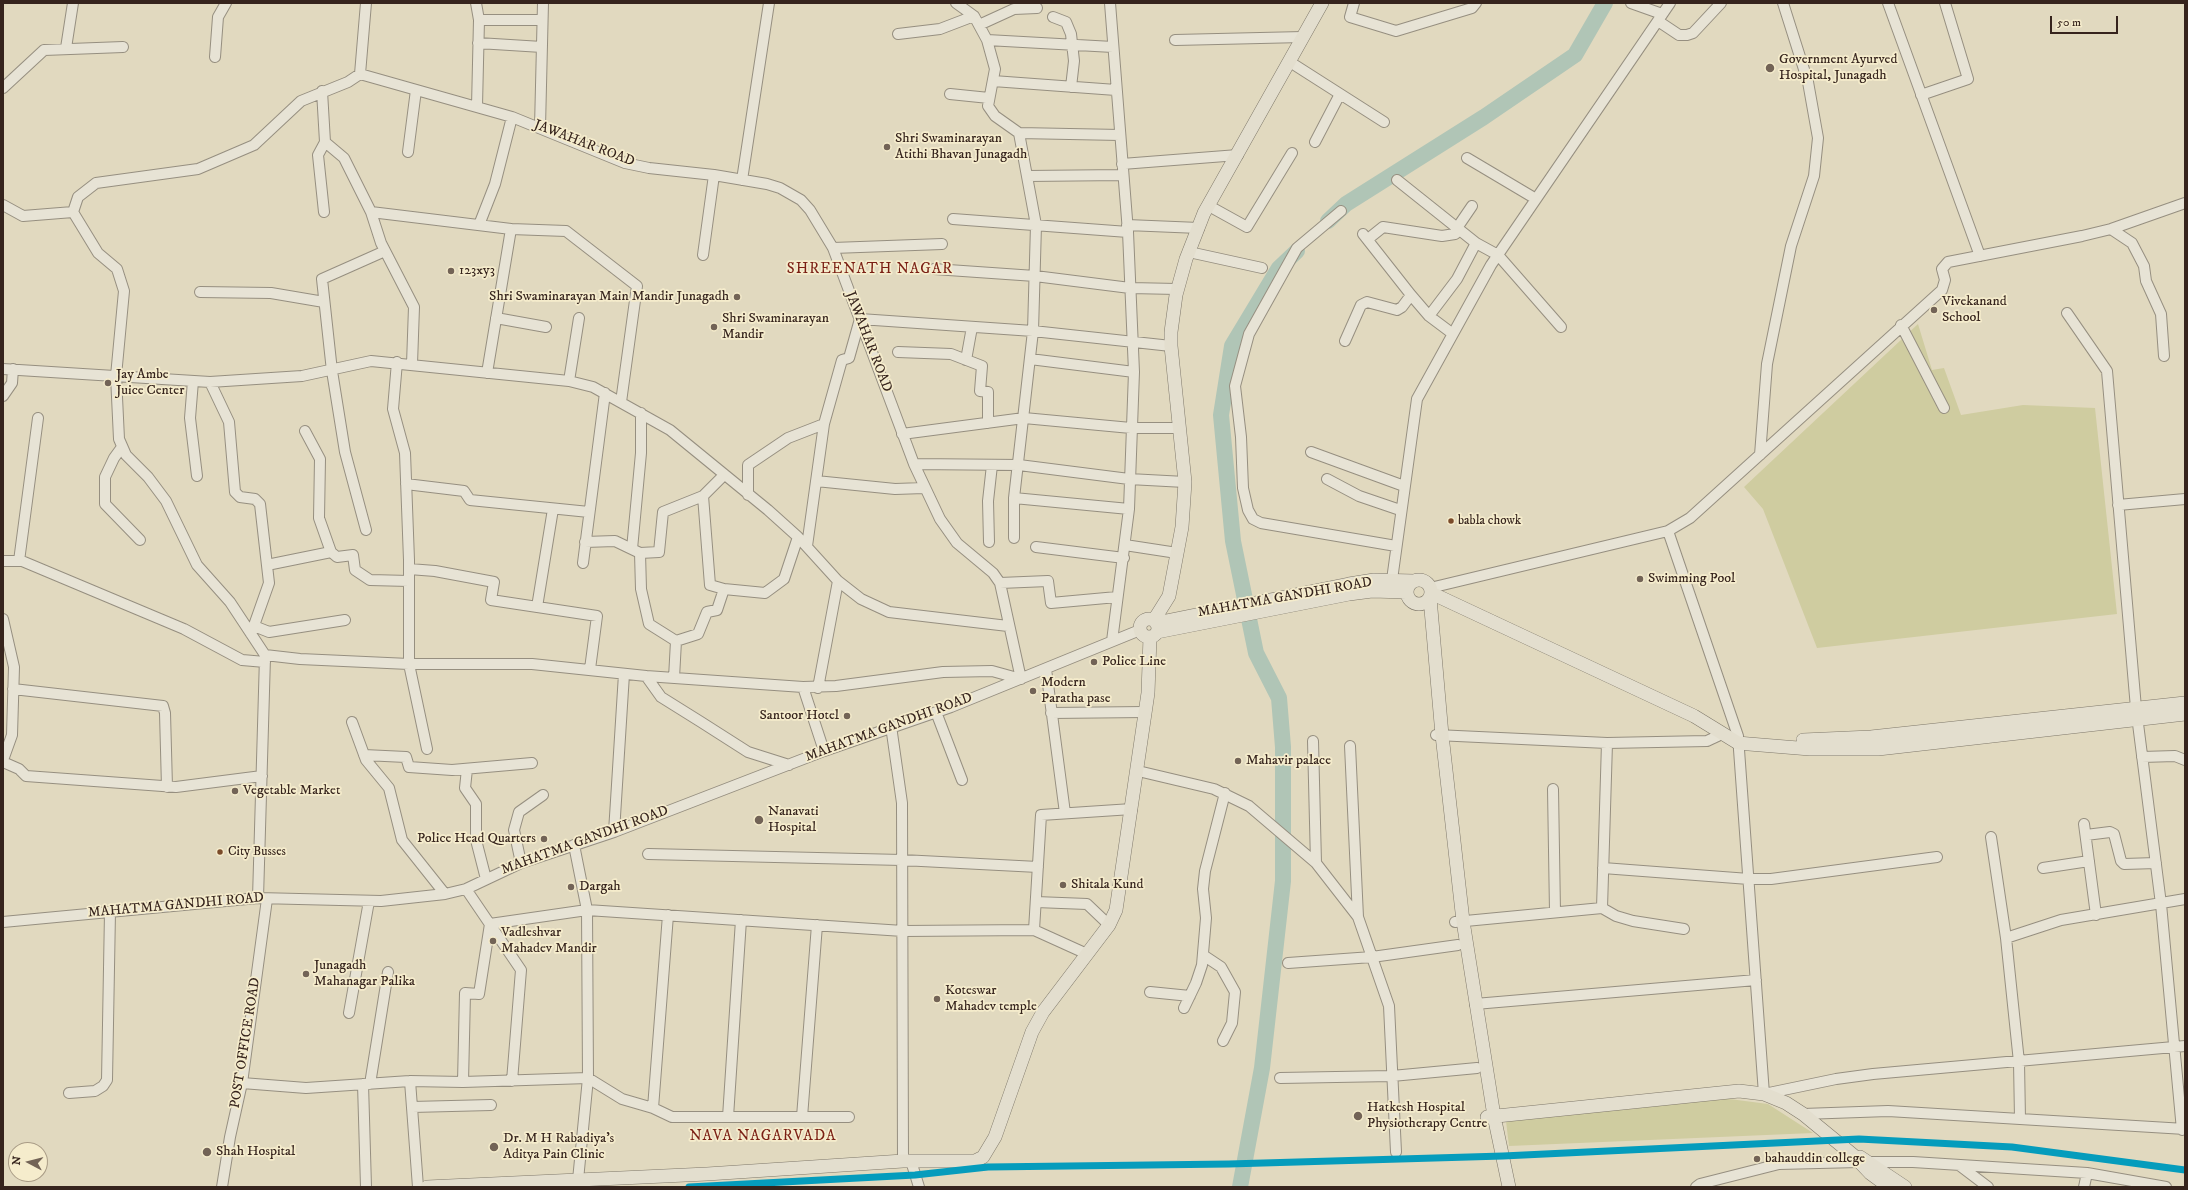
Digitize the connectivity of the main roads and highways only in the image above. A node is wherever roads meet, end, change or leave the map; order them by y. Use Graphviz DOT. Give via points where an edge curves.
graph roads {
  1 [pos="1322,3"];
  2 [pos="1414,581"];
  3 [pos="1392,586"];
  4 [pos="1406,592"];
  5 [pos="1429,596"];
  6 [pos="1151,628"];
  7 [pos="2185,703"];
  8 [pos="2136,714"];
  9 [pos="2185,714"];
  10 [pos="1459,921"];
  11 [pos="1490,1117"];
  12 [pos="1861,1160"];
  13 [pos="570,1183"];
  14 [pos="427,1187"];
  15 [pos="1499,1187"];
  16 [pos="1509,1187"];
  17 [pos="1889,1187"];
  18 [pos="1905,1187"];
  1 -- 6 [label="main road" via="1209,206 1189,252 1178,289 1171,346 1185,482 1177,552 1168,596"];
  2 -- 3 [label="main road, MAHATMA GANDHI ROAD"];
  2 -- 4 [label="main road" via="1410,583"];
  2 -- 5 [label="main road" via="1424,581"];
  3 -- 4 [label="main road, MAHATMA GANDHI ROAD"];
  3 -- 6 [label="main road, MAHATMA GANDHI ROAD" via="1349,589"];
  4 -- 5 [label="main road" via="1413,604"];
  5 -- 8 [label="main road" via="1694,716 1724,735 1738,739 1812,741"];
  5 -- 10 [label="main road" via="1430,654"];
  6 -- 13 [label="main road" via="1138,771 1116,910 1109,925 1032,1032 995,1137 984,1157 975,1160 907,1161"];
  7 -- 8 [label="main road"];
  8 -- 9 [label="main road"];
  10 -- 11 [label="main road" via="1475,1004"];
  10 -- 11 [label="main road" via="1458,945 1477,1068"];
  11 -- 12 [label="main road" via="1739,1091 1764,1094 1786,1103"];
  11 -- 15 [label="main road"];
  11 -- 16 [label="main road"];
  12 -- 17 [label="main road" via="1870,1173"];
  12 -- 18 [label="main road"];
  13 -- 14 [label="main road"];
}
